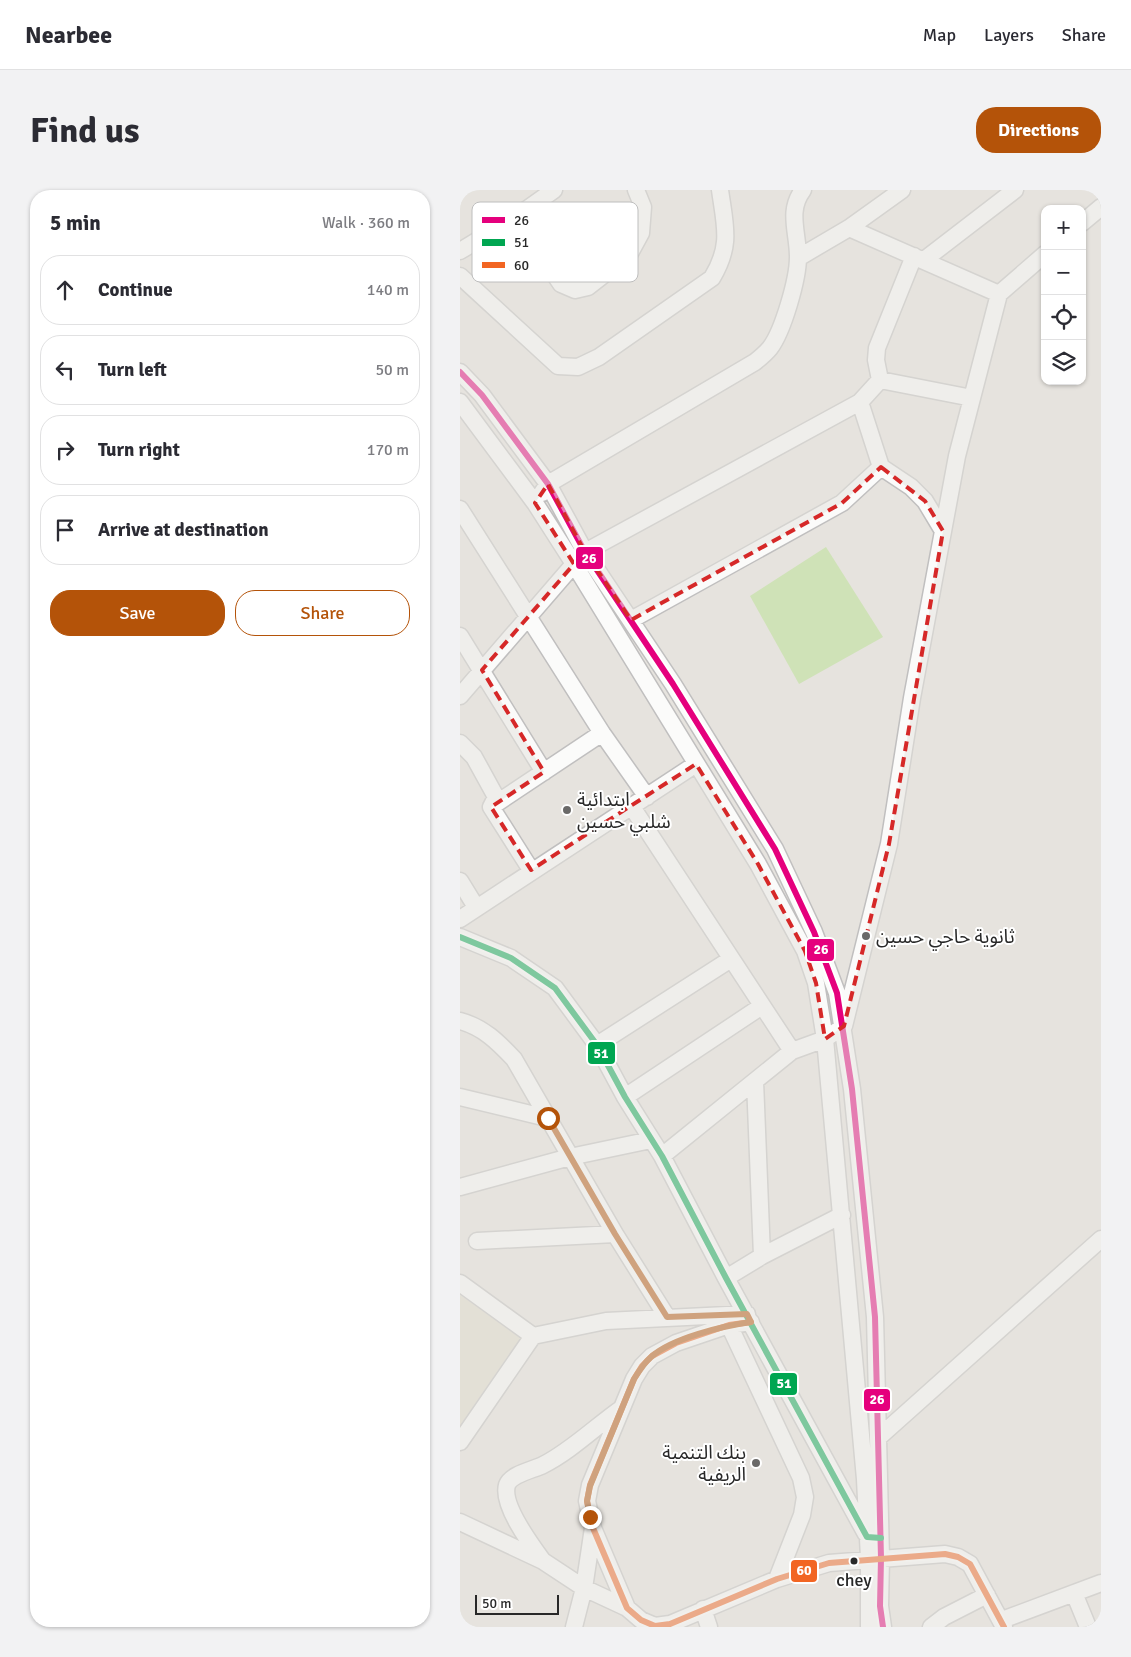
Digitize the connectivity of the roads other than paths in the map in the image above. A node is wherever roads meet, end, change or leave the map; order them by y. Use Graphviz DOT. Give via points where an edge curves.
graph roads {
  1 [pos="554,190"];
  2 [pos="636,190"];
  3 [pos="720,190"];
  4 [pos="804,190"];
  5 [pos="902,190"];
  6 [pos="1015,190"];
  7 [pos="537,202"];
  8 [pos="1101,208"];
  9 [pos="1086,220"];
  10 [pos="849,228"];
  11 [pos="638,238"];
  12 [pos="472,244"];
  13 [pos="460,251"];
  14 [pos="1041,257"];
  15 [pos="798,258"];
  16 [pos="919,258"];
  17 [pos="460,276"];
  18 [pos="560,282"];
  19 [pos="594,282"];
  20 [pos="999,294"];
  21 [pos="460,372"];
  22 [pos="880,380"];
  23 [pos="972,398"];
  24 [pos="460,402"];
  25 [pos="860,402"];
  26 [pos="881,468"];
  27 [pos="548,484"];
  28 [pos="535,503"];
  29 [pos="460,510"];
  30 [pos="943,531"];
  31 [pos="580,558"];
  32 [pos="527,618"];
  33 [pos="631,620"];
  34 [pos="460,636"];
  35 [pos="482,670"];
  36 [pos="460,696"];
  37 [pos="602,734"];
  38 [pos="460,743"];
  39 [pos="696,764"];
  40 [pos="544,772"];
  41 [pos="647,797"];
  42 [pos="491,807"];
  43 [pos="632,807"];
  44 [pos="531,870"];
  45 [pos="460,881"];
  46 [pos="476,907"];
  47 [pos="460,918"];
  48 [pos="460,937"];
  49 [pos="731,959"];
  50 [pos="762,1006"];
  51 [pos="460,1021"];
  52 [pos="844,1026"];
  53 [pos="825,1039"];
  54 [pos="597,1045"];
  55 [pos="792,1051"];
  56 [pos="755,1081"];
  57 [pos="625,1096"];
  58 [pos="460,1097"];
  59 [pos="548,1118"];
  60 [pos="651,1140"];
  61 [pos="662,1156"];
  62 [pos="570,1157"];
  63 [pos="460,1173"];
  64 [pos="487,1179"];
  65 [pos="460,1187"];
  66 [pos="842,1215"];
  67 [pos="615,1234"];
  68 [pos="1101,1239"];
  69 [pos="477,1241"];
  70 [pos="762,1256"];
  71 [pos="726,1278"];
  72 [pos="460,1283"];
  73 [pos="667,1317"];
  74 [pos="749,1318"];
  75 [pos="729,1325"];
  76 [pos="533,1336"];
  77 [pos="622,1408"];
  78 [pos="878,1438"];
  79 [pos="460,1442"];
  80 [pos="865,1479"];
  81 [pos="840,1486"];
  82 [pos="460,1522"];
  83 [pos="593,1528"];
  84 [pos="874,1538"];
  85 [pos="875,1558"];
  86 [pos="543,1561"];
  87 [pos="777,1579"];
  88 [pos="1101,1583"];
  89 [pos="584,1588"];
  90 [pos="1074,1594"];
  91 [pos="987,1595"];
  92 [pos="627,1608"];
  93 [pos="703,1610"];
  94 [pos="1003,1624"];
  95 [pos="574,1627"];
  96 [pos="709,1627"];
  97 [pos="869,1627"];
  98 [pos="883,1627"];
  99 [pos="931,1627"];
  100 [pos="1088,1627"];
  1 -- 7 [label="street"];
  2 -- 11 [label="street" via="643,207"];
  3 -- 17 [label="street" via="726,240 722,262 712,278 599,357 578,366 558,366"];
  4 -- 15 [label="street" via="794,208"];
  5 -- 10 [label="street"];
  6 -- 16 [label="street"];
  8 -- 9 [label="street"];
  10 -- 15 [label="street"];
  10 -- 16 [label="street"];
  12 -- 13 [label="street"];
  14 -- 20 [label="street"];
  15 -- 27 [label="street" via="787,312 770,348 755,362"];
  16 -- 20 [label="street"];
  16 -- 22 [label="street" via="877,348"];
  18 -- 19 [label="street" via="575,290"];
  20 -- 23 [label="street"];
  21 -- 27 [label="street" via="482,395"];
  22 -- 23 [label="street"];
  22 -- 25 [label="street"];
  23 -- 30 [label="street"];
  24 -- 28 [label="street"];
  25 -- 26 [label="street"];
  25 -- 31 [label="street"];
  26 -- 30 [label="street" via="910,486 925,502"];
  26 -- 33 [label="street" via="834,508"];
  27 -- 28 [label="street"];
  27 -- 31 [label="street"];
  28 -- 31 [label="street"];
  29 -- 32 [label="street"];
  30 -- 52 [label="street" via="889,844"];
  31 -- 32 [label="street"];
  31 -- 33 [label="street"];
  31 -- 39 [label="street"];
  32 -- 35 [label="street"];
  32 -- 37 [label="street"];
  33 -- 52 [label="street" via="774,848 814,932 837,993"];
  34 -- 35 [label="street"];
  35 -- 36 [label="street"];
  35 -- 40 [label="street"];
  37 -- 40 [label="street"];
  37 -- 41 [label="street"];
  38 -- 42 [label="street" via="474,757 496,797"];
  39 -- 41 [label="street"];
  39 -- 53 [label="street" via="758,864 805,951 816,983"];
  40 -- 42 [label="street"];
  41 -- 43 [label="street"];
  42 -- 44 [label="street"];
  43 -- 44 [label="street"];
  43 -- 49 [label="street"];
  44 -- 46 [label="street"];
  45 -- 46 [label="street"];
  46 -- 47 [label="street"];
  48 -- 54 [label="street" via="512,958 554,988"];
  49 -- 50 [label="street"];
  49 -- 54 [label="street"];
  50 -- 55 [label="street"];
  50 -- 57 [label="street"];
  51 -- 59 [label="street" via="494,1037 514,1059"];
  52 -- 53 [label="street"];
  52 -- 78 [label="street" via="875,1317"];
  53 -- 55 [label="street"];
  53 -- 66 [label="street"];
  54 -- 57 [label="street"];
  55 -- 56 [label="street"];
  56 -- 61 [label="street"];
  56 -- 70 [label="street"];
  57 -- 60 [label="street"];
  58 -- 59 [label="street"];
  59 -- 62 [label="street"];
  60 -- 61 [label="street"];
  60 -- 62 [label="street"];
  61 -- 71 [label="street"];
  62 -- 64 [label="street"];
  62 -- 67 [label="street"];
  63 -- 64 [label="street"];
  64 -- 65 [label="street"];
  66 -- 70 [label="street"];
  66 -- 80 [label="street"];
  67 -- 69 [label="street"];
  67 -- 73 [label="street"];
  68 -- 78 [label="street"];
  70 -- 71 [label="street"];
  71 -- 74 [label="street"];
  72 -- 76 [label="street"];
  73 -- 74 [label="street"];
  73 -- 76 [label="street" via="606,1321"];
  74 -- 75 [label="street"];
  74 -- 81 [label="street"];
  75 -- 77 [label="street" via="676,1343 652,1356 634,1379"];
  75 -- 87 [label="street" via="801,1478 805,1497 802,1516"];
  76 -- 79 [label="street"];
  77 -- 83 [label="street" via="590,1486 587,1501"];
  77 -- 86 [label="street" via="546,1463 512,1478 508,1485 509,1503 515,1517"];
  78 -- 84 [label="street"];
  80 -- 81 [label="street"];
  80 -- 84 [label="street"];
  81 -- 84 [label="street"];
  82 -- 86 [label="street"];
  83 -- 89 [label="street"];
  83 -- 92 [label="street"];
  84 -- 85 [label="street"];
  85 -- 87 [label="street" via="829,1564"];
  85 -- 91 [label="street" via="945,1554 958,1557 970,1564"];
  85 -- 97 [label="street"];
  85 -- 98 [label="street"];
  86 -- 89 [label="street"];
  87 -- 93 [label="street"];
  88 -- 90 [label="street"];
  89 -- 92 [label="street"];
  89 -- 95 [label="street"];
  90 -- 94 [label="street"];
  90 -- 100 [label="street"];
  91 -- 94 [label="street"];
  91 -- 99 [label="street"];
  92 -- 93 [label="street" via="641,1620 655,1626 670,1624"];
  93 -- 96 [label="street"];
}
